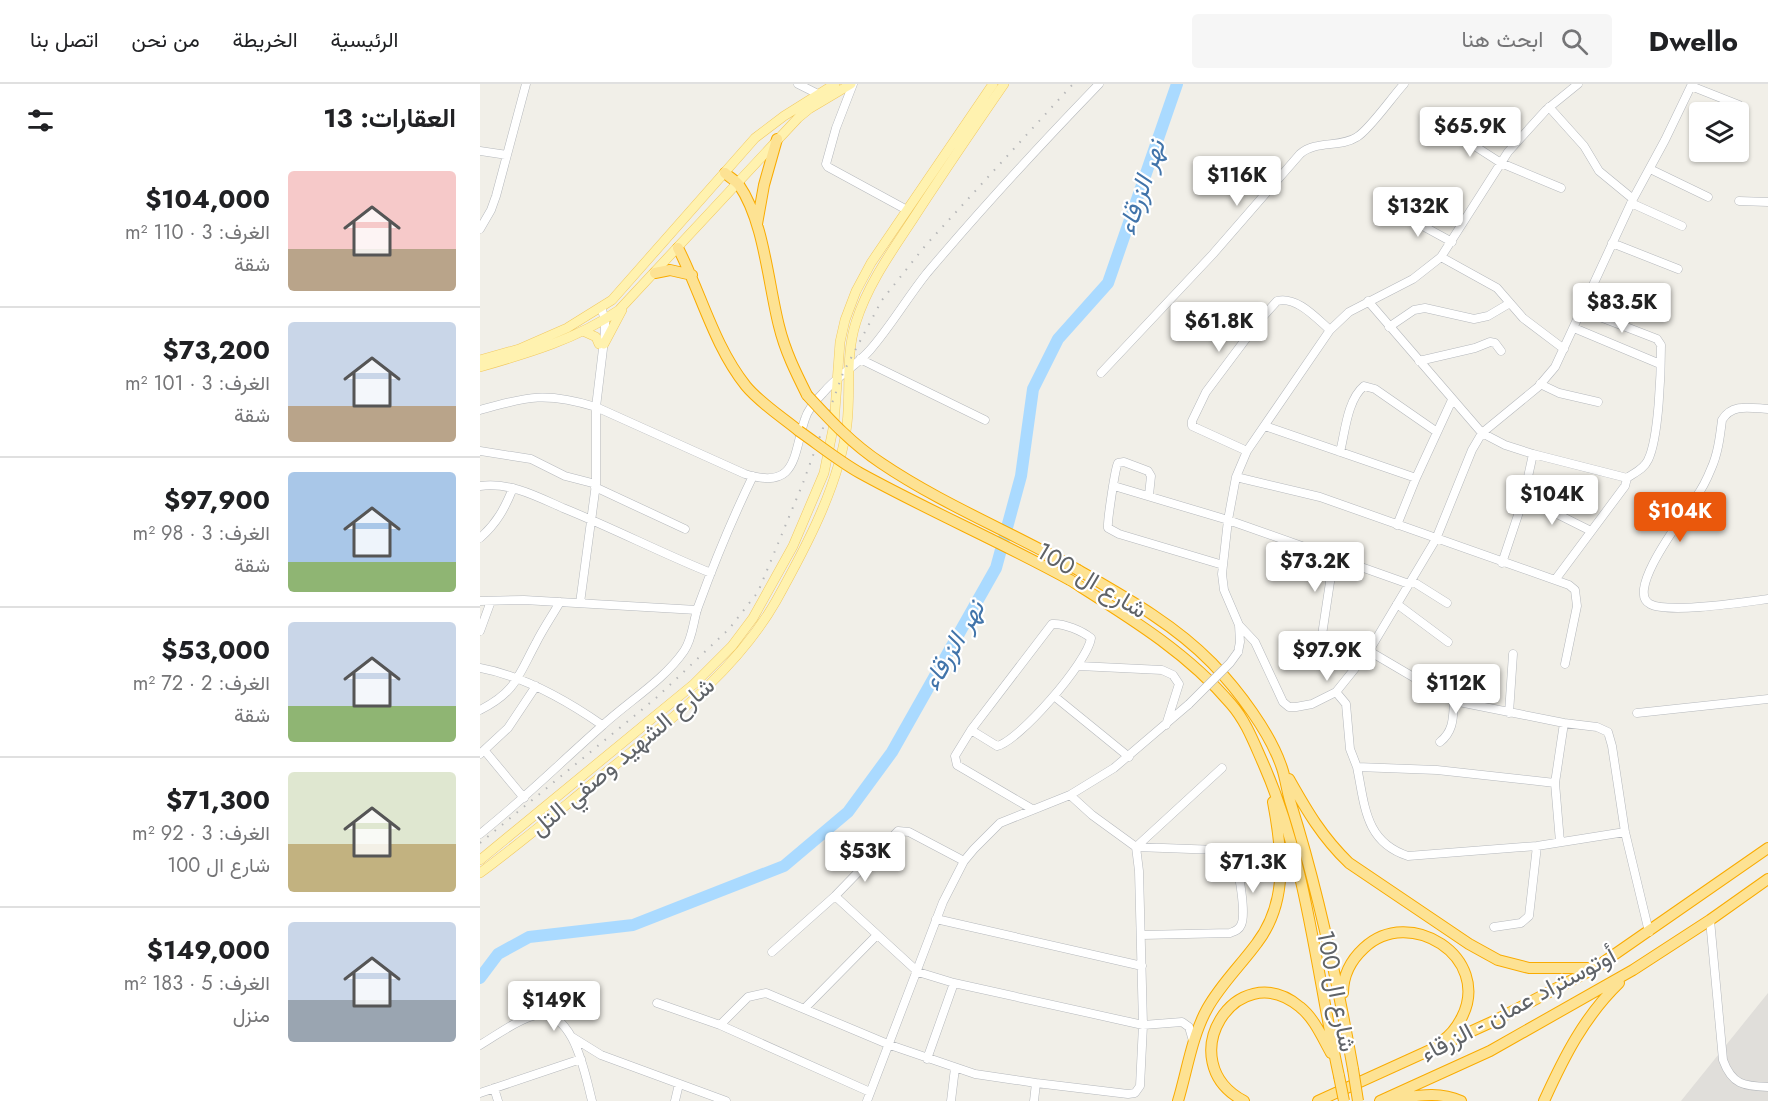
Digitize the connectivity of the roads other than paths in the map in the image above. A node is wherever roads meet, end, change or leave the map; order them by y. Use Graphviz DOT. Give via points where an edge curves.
graph roads {
  1 [pos="526,84"];
  2 [pos="798,84"];
  3 [pos="835,84"];
  4 [pos="852,84"];
  5 [pos="993,84"];
  6 [pos="1004,84"];
  7 [pos="1099,84"];
  8 [pos="1404,84"];
  9 [pos="1578,84"];
  10 [pos="1691,85"];
  11 [pos="818,94"];
  12 [pos="1732,102"];
  13 [pos="1549,108"];
  14 [pos="1453,132"];
  15 [pos="777,139"];
  16 [pos="480,151"];
  17 [pos="507,155"];
  18 [pos="1501,163"];
  19 [pos="1650,169"];
  20 [pos="725,173"];
  21 [pos="737,183"];
  22 [pos="1561,188"];
  23 [pos="1708,197"];
  24 [pos="1632,201"];
  25 [pos="1739,201"];
  26 [pos="1768,202"];
  27 [pos="1401,208"];
  28 [pos="907,210"];
  29 [pos="757,224"];
  30 [pos="1682,226"];
  31 [pos="480,229"];
  32 [pos="668,239"];
  33 [pos="1452,242"];
  34 [pos="1612,243"];
  35 [pos="678,248"];
  36 [pos="1441,257"];
  37 [pos="1678,270"];
  38 [pos="656,273"];
  39 [pos="692,275"];
  40 [pos="1593,285"];
  41 [pos="1368,302"];
  42 [pos="1510,303"];
  43 [pos="625,305"];
  44 [pos="1654,305"];
  45 [pos="598,309"];
  46 [pos="1582,310"];
  47 [pos="602,321"];
  48 [pos="1389,327"];
  49 [pos="1574,328"];
  50 [pos="1330,330"];
  51 [pos="585,332"];
  52 [pos="601,347"];
  53 [pos="1564,348"];
  54 [pos="1501,351"];
  55 [pos="860,359"];
  56 [pos="480,360"];
  57 [pos="1419,361"];
  58 [pos="1660,364"];
  59 [pos="480,367"];
  60 [pos="848,369"];
  61 [pos="1101,373"];
  62 [pos="837,377"];
  63 [pos="1540,384"];
  64 [pos="1452,400"];
  65 [pos="1598,402"];
  66 [pos="596,407"];
  67 [pos="1768,409"];
  68 [pos="480,410"];
  69 [pos="985,420"];
  70 [pos="1265,426"];
  71 [pos="1437,432"];
  72 [pos="1482,433"];
  73 [pos="480,451"];
  74 [pos="1247,451"];
  75 [pos="1340,452"];
  76 [pos="1533,454"];
  77 [pos="753,476"];
  78 [pos="1236,477"];
  79 [pos="1416,478"];
  80 [pos="1627,478"];
  81 [pos="595,485"];
  82 [pos="480,486"];
  83 [pos="1114,486"];
  84 [pos="513,488"];
  85 [pos="1149,495"];
  86 [pos="1523,500"];
  87 [pos="591,518"];
  88 [pos="1228,520"];
  89 [pos="1397,525"];
  90 [pos="685,529"];
  91 [pos="1591,531"];
  92 [pos="480,538"];
  93 [pos="1436,539"];
  94 [pos="1337,559"];
  95 [pos="1502,563"];
  96 [pos="1223,565"];
  97 [pos="711,573"];
  98 [pos="1555,580"];
  99 [pos="1411,583"];
  100 [pos="1768,599"];
  101 [pos="480,601"];
  102 [pos="491,601"];
  103 [pos="560,602"];
  104 [pos="580,603"];
  105 [pos="1447,603"];
  106 [pos="1397,604"];
  107 [pos="697,610"];
  108 [pos="1239,625"];
  109 [pos="480,631"];
  110 [pos="1323,635"];
  111 [pos="1448,642"];
  112 [pos="1369,651"];
  113 [pos="1513,654"];
  114 [pos="1565,664"];
  115 [pos="1079,666"];
  116 [pos="480,668"];
  117 [pos="519,679"];
  118 [pos="536,687"];
  119 [pos="1336,692"];
  120 [pos="1054,696"];
  121 [pos="1768,699"];
  122 [pos="1454,701"];
  123 [pos="480,710"];
  124 [pos="1509,713"];
  125 [pos="1637,713"];
  126 [pos="1564,723"];
  127 [pos="602,725"];
  128 [pos="1166,726"];
  129 [pos="971,730"];
  130 [pos="1440,742"];
  131 [pos="482,753"];
  132 [pos="1129,757"];
  133 [pos="1356,767"];
  134 [pos="1221,768"];
  135 [pos="1283,768"];
  136 [pos="1270,778"];
  137 [pos="1555,783"];
  138 [pos="1070,795"];
  139 [pos="524,798"];
  140 [pos="1032,809"];
  141 [pos="1625,832"];
  142 [pos="480,834"];
  143 [pos="1560,842"];
  144 [pos="1537,846"];
  145 [pos="1136,847"];
  146 [pos="1768,848"];
  147 [pos="480,860"];
  148 [pos="964,861"];
  149 [pos="480,873"];
  150 [pos="1768,879"];
  151 [pos="835,896"];
  152 [pos="936,919"];
  153 [pos="1710,920"];
  154 [pos="1494,927"];
  155 [pos="1649,932"];
  156 [pos="1142,935"];
  157 [pos="876,936"];
  158 [pos="772,952"];
  159 [pos="1142,966"];
  160 [pos="1595,968"];
  161 [pos="1633,970"];
  162 [pos="918,972"];
  163 [pos="954,983"];
  164 [pos="657,1003"];
  165 [pos="805,1008"];
  166 [pos="1342,1009"];
  167 [pos="720,1025"];
  168 [pos="1143,1025"];
  169 [pos="571,1036"];
  170 [pos="1194,1043"];
  171 [pos="480,1045"];
  172 [pos="890,1045"];
  173 [pos="1421,1055"];
  174 [pos="580,1059"];
  175 [pos="927,1059"];
  176 [pos="1335,1060"];
  177 [pos="955,1068"];
  178 [pos="1036,1083"];
  179 [pos="680,1084"];
  180 [pos="1768,1087"];
  181 [pos="494,1088"];
  182 [pos="870,1092"];
  183 [pos="480,1093"];
  184 [pos="589,1100"];
  185 [pos="1382,1100"];
  186 [pos="498,1101"];
  187 [pos="675,1101"];
  188 [pos="726,1101"];
  189 [pos="867,1101"];
  190 [pos="951,1101"];
  191 [pos="1034,1101"];
  192 [pos="1178,1101"];
  193 [pos="1244,1101"];
  194 [pos="1318,1101"];
  195 [pos="1344,1101"];
  196 [pos="1358,1101"];
  197 [pos="1461,1101"];
  198 [pos="1545,1101"];
  1 -- 17 [label="street"];
  2 -- 11 [label="street"];
  3 -- 11 [label="main road"];
  4 -- 15 [label="main road" via="809,109"];
  4 -- 28 [label="street" via="826,164"];
  5 -- 28 [label="main road, شارع الشهيد وصفي التل"];
  6 -- 60 [label="main road, شارع الشهيد وصفي التل" via="880,269 856,321"];
  7 -- 55 [label="street" via="928,272"];
  8 -- 61 [label="street" via="1358,137 1311,147 1300,154"];
  9 -- 13 [label="street"];
  10 -- 12 [label="street"];
  10 -- 19 [label="street"];
  11 -- 20 [label="main road" via="762,133"];
  13 -- 18 [label="street"];
  13 -- 24 [label="street" via="1584,146 1599,171"];
  14 -- 18 [label="street"];
  15 -- 21 [label="main road"];
  15 -- 29 [label="highway"];
  16 -- 17 [label="street"];
  17 -- 31 [label="street" via="491,210"];
  18 -- 22 [label="street"];
  18 -- 33 [label="street"];
  19 -- 23 [label="street"];
  19 -- 24 [label="street"];
  20 -- 21 [label="highway, شارع ال 100"];
  20 -- 32 [label="main road"];
  21 -- 29 [label="highway, شارع ال 100"];
  21 -- 35 [label="main road"];
  24 -- 30 [label="street"];
  24 -- 34 [label="street"];
  25 -- 26 [label="street"];
  27 -- 33 [label="street" via="1421,225"];
  28 -- 62 [label="main road, شارع الشهيد وصفي التل" via="856,291 840,342"];
  29 -- 135 [label="highway, شارع ال 100, bridge" via="792,366 807,395 842,433 880,462 1078,570 1180,635 1212,663 1242,698"];
  32 -- 35 [label="main road"];
  32 -- 45 [label="main road" via="614,298"];
  33 -- 36 [label="street"];
  34 -- 37 [label="street"];
  34 -- 40 [label="street"];
  35 -- 38 [label="main road"];
  35 -- 39 [label="highway, شارع ال 100"];
  36 -- 41 [label="street" via="1413,279"];
  36 -- 42 [label="street" via="1497,288"];
  38 -- 39 [label="highway" via="670,270"];
  38 -- 43 [label="main road"];
  39 -- 136 [label="highway, شارع ال 100, bridge" via="719,342 747,386 800,431 858,472 1020,552 1136,621 1202,672 1232,705"];
  40 -- 44 [label="street"];
  40 -- 46 [label="street"];
  41 -- 48 [label="street"];
  41 -- 50 [label="street" via="1349,312"];
  42 -- 48 [label="street" via="1474,319 1418,309"];
  42 -- 53 [label="street" via="1532,326"];
  43 -- 47 [label="main road"];
  43 -- 52 [label="main road"];
  45 -- 47 [label="street"];
  45 -- 56 [label="main road" via="519,349"];
  46 -- 49 [label="street"];
  46 -- 58 [label="street" via="1657,339 1661,345"];
  47 -- 51 [label="main road"];
  47 -- 52 [label="street"];
  48 -- 57 [label="street"];
  49 -- 53 [label="street"];
  49 -- 58 [label="street"];
  50 -- 70 [label="street"];
  50 -- 74 [label="street" via="1298,304 1277,301 1206,392 1192,426"];
  51 -- 52 [label="main road" via="596,337"];
  51 -- 59 [label="main road"];
  52 -- 66 [label="street"];
  53 -- 63 [label="street" via="1555,367"];
  54 -- 57 [label="street" via="1490,342"];
  55 -- 60 [label="street"];
  55 -- 69 [label="street"];
  57 -- 64 [label="street"];
  58 -- 80 [label="street" via="1650,455 1643,467"];
  60 -- 62 [label="street"];
  60 -- 149 [label="main road, شارع الشهيد وصفي التل" via="847,422 835,481 762,622 715,678 674,717"];
  62 -- 77 [label="street" via="808,412 791,466 779,476"];
  62 -- 147 [label="main road, شارع الشهيد وصفي التل" via="834,424 824,473 793,546 753,618 700,679"];
  63 -- 65 [label="street"];
  63 -- 72 [label="street"];
  64 -- 71 [label="street"];
  64 -- 72 [label="street"];
  66 -- 68 [label="street" via="536,396"];
  66 -- 77 [label="street"];
  66 -- 81 [label="street"];
  67 -- 100 [label="street" via="1739,408 1725,415 1712,467 1655,559 1644,594 1649,604 1662,607"];
  70 -- 74 [label="street"];
  70 -- 75 [label="street"];
  71 -- 75 [label="street" via="1375,389 1364,386 1352,406"];
  71 -- 79 [label="street"];
  72 -- 76 [label="street"];
  72 -- 93 [label="street"];
  73 -- 81 [label="street" via="531,459 565,477"];
  74 -- 78 [label="street"];
  75 -- 79 [label="street"];
  76 -- 80 [label="street"];
  76 -- 86 [label="street"];
  77 -- 97 [label="street"];
  78 -- 88 [label="street"];
  78 -- 89 [label="street" via="1320,497"];
  79 -- 89 [label="street"];
  80 -- 91 [label="street"];
  81 -- 87 [label="street"];
  81 -- 90 [label="street"];
  82 -- 84 [label="street"];
  83 -- 85 [label="street"];
  83 -- 85 [label="street" via="1116,465 1124,462 1148,471"];
  83 -- 96 [label="street" via="1108,528"];
  84 -- 87 [label="street"];
  84 -- 92 [label="street" via="498,520"];
  85 -- 88 [label="street"];
  86 -- 91 [label="street"];
  86 -- 95 [label="street"];
  87 -- 97 [label="street"];
  87 -- 104 [label="street"];
  88 -- 94 [label="street"];
  88 -- 96 [label="street"];
  89 -- 93 [label="street"];
  91 -- 98 [label="street"];
  93 -- 95 [label="street"];
  93 -- 99 [label="street"];
  94 -- 99 [label="street"];
  94 -- 110 [label="street"];
  95 -- 98 [label="street"];
  96 -- 108 [label="street" via="1224,590"];
  97 -- 107 [label="street"];
  98 -- 114 [label="street" via="1569,585 1577,597"];
  99 -- 105 [label="street"];
  99 -- 106 [label="street"];
  101 -- 102 [label="street"];
  102 -- 103 [label="street"];
  102 -- 109 [label="street"];
  103 -- 104 [label="street"];
  103 -- 117 [label="street"];
  104 -- 107 [label="street"];
  106 -- 111 [label="street"];
  106 -- 112 [label="street"];
  107 -- 127 [label="street" via="684,651"];
  108 -- 119 [label="street" via="1258,647 1283,702 1296,707 1312,704"];
  108 -- 128 [label="street, bridge" via="1238,652"];
  112 -- 119 [label="street"];
  112 -- 122 [label="street"];
  113 -- 124 [label="street"];
  115 -- 120 [label="street"];
  115 -- 128 [label="street" via="1169,672 1179,688"];
  115 -- 129 [label="street" via="1091,639 1052,624"];
  116 -- 117 [label="street"];
  117 -- 118 [label="street"];
  117 -- 123 [label="street" via="504,695"];
  118 -- 127 [label="street"];
  118 -- 131 [label="street" via="513,722"];
  119 -- 133 [label="street" via="1346,704 1350,749"];
  120 -- 129 [label="street" via="1000,746"];
  120 -- 132 [label="street"];
  121 -- 125 [label="street"];
  122 -- 124 [label="street"];
  122 -- 130 [label="street" via="1452,727"];
  124 -- 126 [label="street"];
  126 -- 137 [label="street"];
  126 -- 141 [label="street" via="1608,732"];
  127 -- 139 [label="street"];
  128 -- 132 [label="street"];
  129 -- 140 [label="street" via="955,756 957,765"];
  131 -- 139 [label="street"];
  132 -- 138 [label="street"];
  133 -- 137 [label="street" via="1437,770"];
  133 -- 144 [label="street" via="1370,824 1392,851 1418,856"];
  134 -- 145 [label="street"];
  135 -- 160 [label="highway" via="1309,816 1337,851 1469,945 1519,966"];
  135 -- 166 [label="highway, شارع ال 100"];
  136 -- 170 [label="highway" via="1282,853 1278,898 1259,941 1206,1011"];
  136 -- 176 [label="highway, شارع ال 100" via="1299,871"];
  137 -- 143 [label="street"];
  138 -- 140 [label="street"];
  138 -- 145 [label="street"];
  139 -- 142 [label="street"];
  140 -- 148 [label="street" via="1000,823"];
  141 -- 143 [label="street"];
  141 -- 155 [label="street"];
  143 -- 144 [label="street"];
  144 -- 154 [label="street" via="1529,916 1521,923"];
  145 -- 156 [label="street"];
  145 -- 156 [label="street" via="1218,850 1226,854 1238,868 1243,915 1240,928 1230,933"];
  146 -- 155 [label="highway, أوتوستراد عمان - الزرقاء"];
  148 -- 151 [label="street" via="902,830"];
  148 -- 152 [label="street"];
  150 -- 153 [label="highway, أوتوستراد عمان - الزرقاء"];
  151 -- 157 [label="street"];
  151 -- 158 [label="street"];
  152 -- 159 [label="street"];
  152 -- 162 [label="street"];
  153 -- 161 [label="highway, أوتوستراد عمان - الزرقاء"];
  153 -- 180 [label="street" via="1726,1069 1738,1083"];
  155 -- 160 [label="highway, أوتوستراد عمان - الزرقاء"];
  156 -- 159 [label="street"];
  157 -- 162 [label="street"];
  157 -- 165 [label="street"];
  159 -- 168 [label="street"];
  160 -- 173 [label="highway, أوتوستراد عمان - الزرقاء" via="1494,1022"];
  161 -- 185 [label="highway, أوتوستراد عمان - الزرقاء" via="1490,1051"];
  161 -- 198 [label="highway" via="1583,1025"];
  162 -- 163 [label="street"];
  162 -- 172 [label="street"];
  163 -- 168 [label="street"];
  163 -- 175 [label="street"];
  164 -- 167 [label="street"];
  165 -- 167 [label="street" via="772,994 755,994"];
  165 -- 172 [label="street"];
  166 -- 173 [label="highway" via="1348,971 1372,941 1408,933 1437,941 1454,954 1462,967 1469,998 1451,1034"];
  166 -- 196 [label="highway, شارع ال 100, bridge"];
  167 -- 182 [label="street"];
  168 -- 170 [label="street" via="1186,1023"];
  168 -- 178 [label="street" via="1140,1086 1136,1093"];
  169 -- 171 [label="street" via="558,1018 537,1015"];
  169 -- 174 [label="street"];
  169 -- 179 [label="street" via="601,1055"];
  170 -- 192 [label="highway"];
  172 -- 175 [label="street"];
  172 -- 182 [label="street"];
  173 -- 194 [label="highway, أوتوستراد عمان - الزرقاء"];
  174 -- 181 [label="street"];
  174 -- 184 [label="street"];
  175 -- 177 [label="street"];
  176 -- 193 [label="highway" via="1309,1016 1293,1002 1264,993 1236,1001 1220,1018 1212,1054 1219,1080"];
  176 -- 195 [label="highway, شارع ال 100, bridge"];
  177 -- 178 [label="street"];
  177 -- 190 [label="street"];
  178 -- 191 [label="street"];
  179 -- 187 [label="street"];
  179 -- 188 [label="street"];
  181 -- 183 [label="street"];
  181 -- 186 [label="street"];
  182 -- 189 [label="street"];
  185 -- 197 [label="highway" via="1431,1094"];
}
